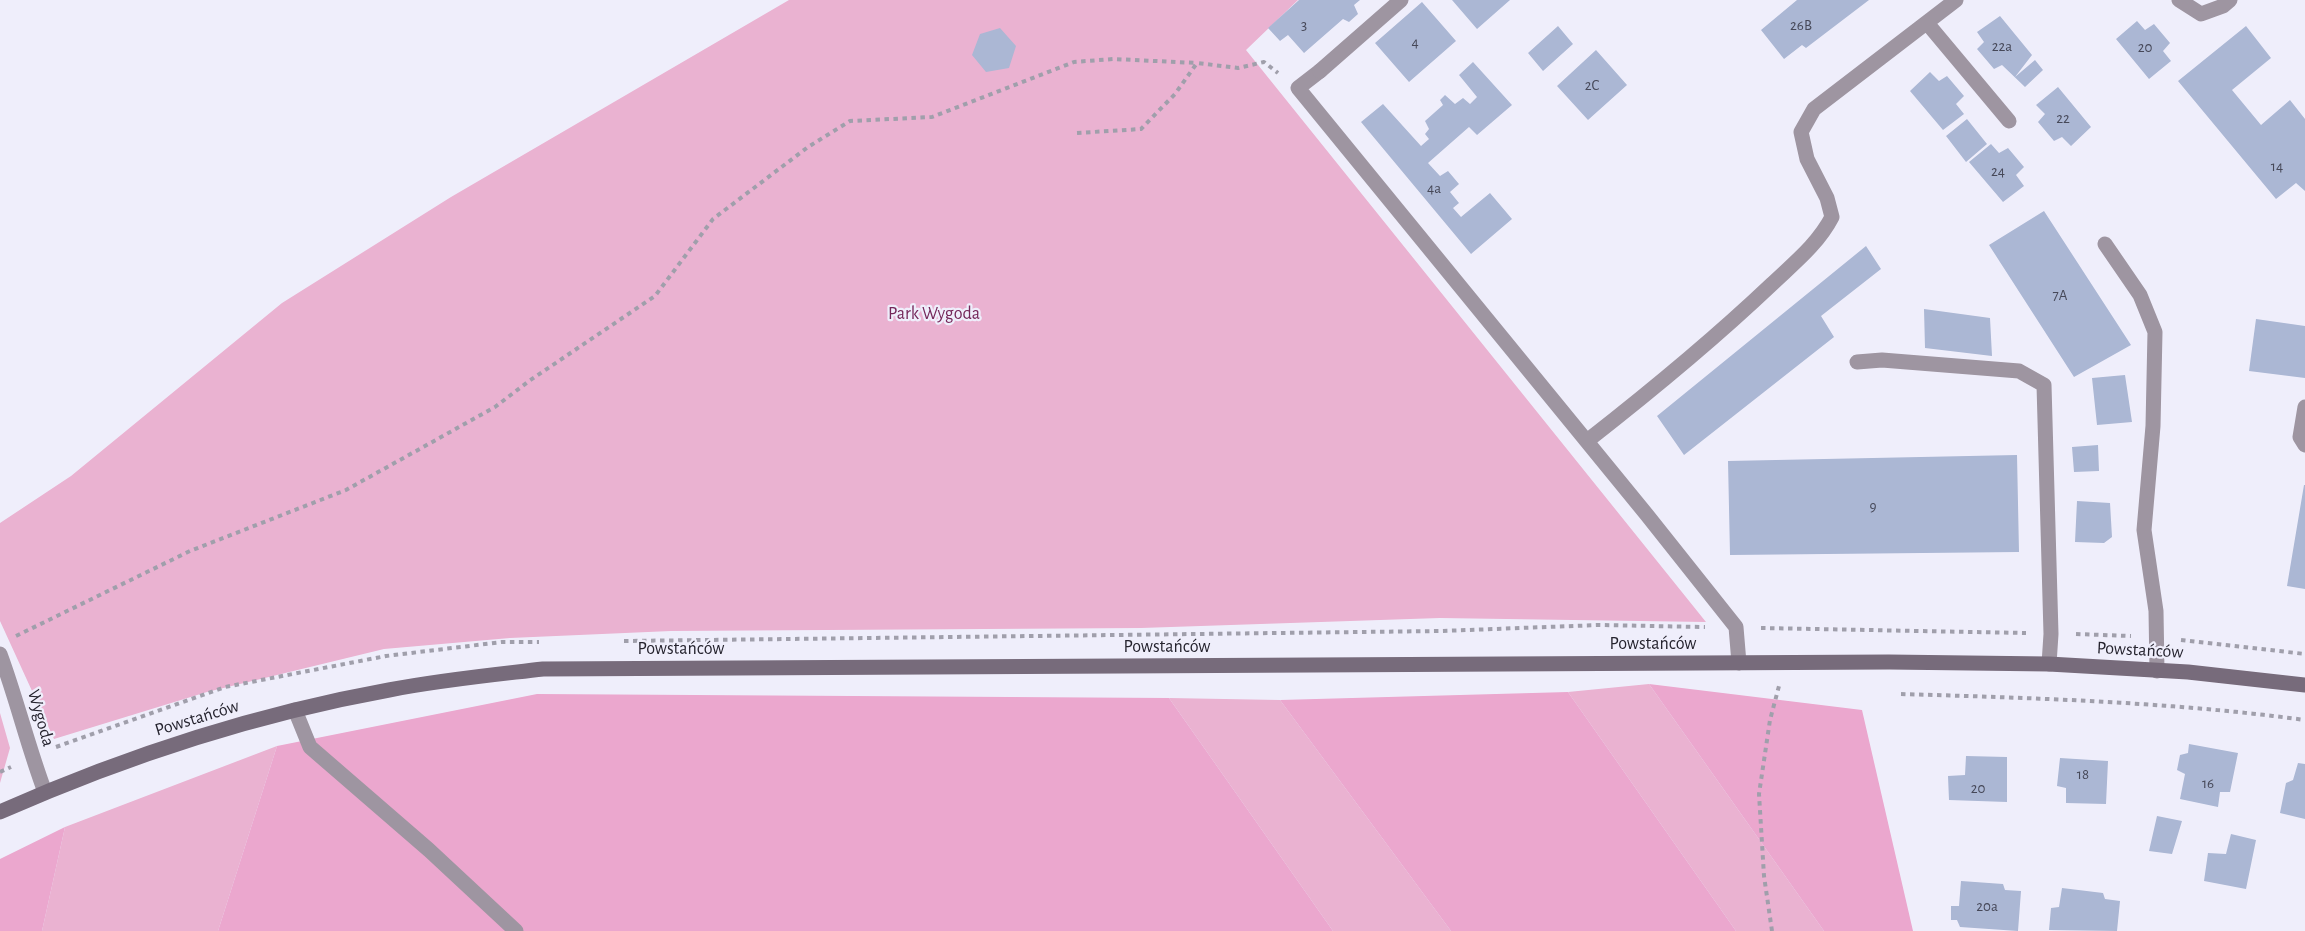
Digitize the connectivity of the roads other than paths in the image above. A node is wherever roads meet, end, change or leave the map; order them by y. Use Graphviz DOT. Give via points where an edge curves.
graph roads {
  1 [pos="1401,0"];
  2 [pos="1956,0"];
  3 [pos="2179,0"];
  4 [pos="2230,0"];
  5 [pos="1927,23"];
  6 [pos="2009,121"];
  7 [pos="2105,244"];
  8 [pos="1857,363"];
  9 [pos="2305,407"];
  10 [pos="1587,441"];
  11 [pos="2305,445"];
  12 [pos="0,654"];
  13 [pos="1739,663"];
  14 [pos="2049,664"];
  15 [pos="2157,671"];
  16 [pos="2305,686"];
  17 [pos="295,710"];
  18 [pos="45,792"];
  19 [pos="0,812"];
  20 [pos="516,931"];
  1 -- 10 [label="street" via="1298,88"];
  2 -- 5 [label="street"];
  3 -- 4 [label="street" via="2201,14"];
  5 -- 6 [label="street"];
  5 -- 10 [label="street" via="1814,109 1801,132 1807,159 1832,217 1822,236 1673,373"];
  7 -- 15 [label="street" via="2140,295 2156,332 2144,530 2156,611"];
  8 -- 14 [label="street" via="1882,360 2019,371 2044,385"];
  9 -- 11 [label="street" via="2300,436"];
  10 -- 13 [label="street" via="1736,627"];
  12 -- 18 [label="street, Wygoda"];
  13 -- 14 [label="street, Powstańców"];
  13 -- 17 [label="street, Powstańców" via="543,669 390,690"];
  14 -- 15 [label="street, Powstańców"];
  15 -- 16 [label="street, Powstańców"];
  17 -- 18 [label="street, Powstańców" via="139,756"];
  17 -- 20 [label="street" via="310,747"];
  18 -- 19 [label="street, Powstańców"];
}
